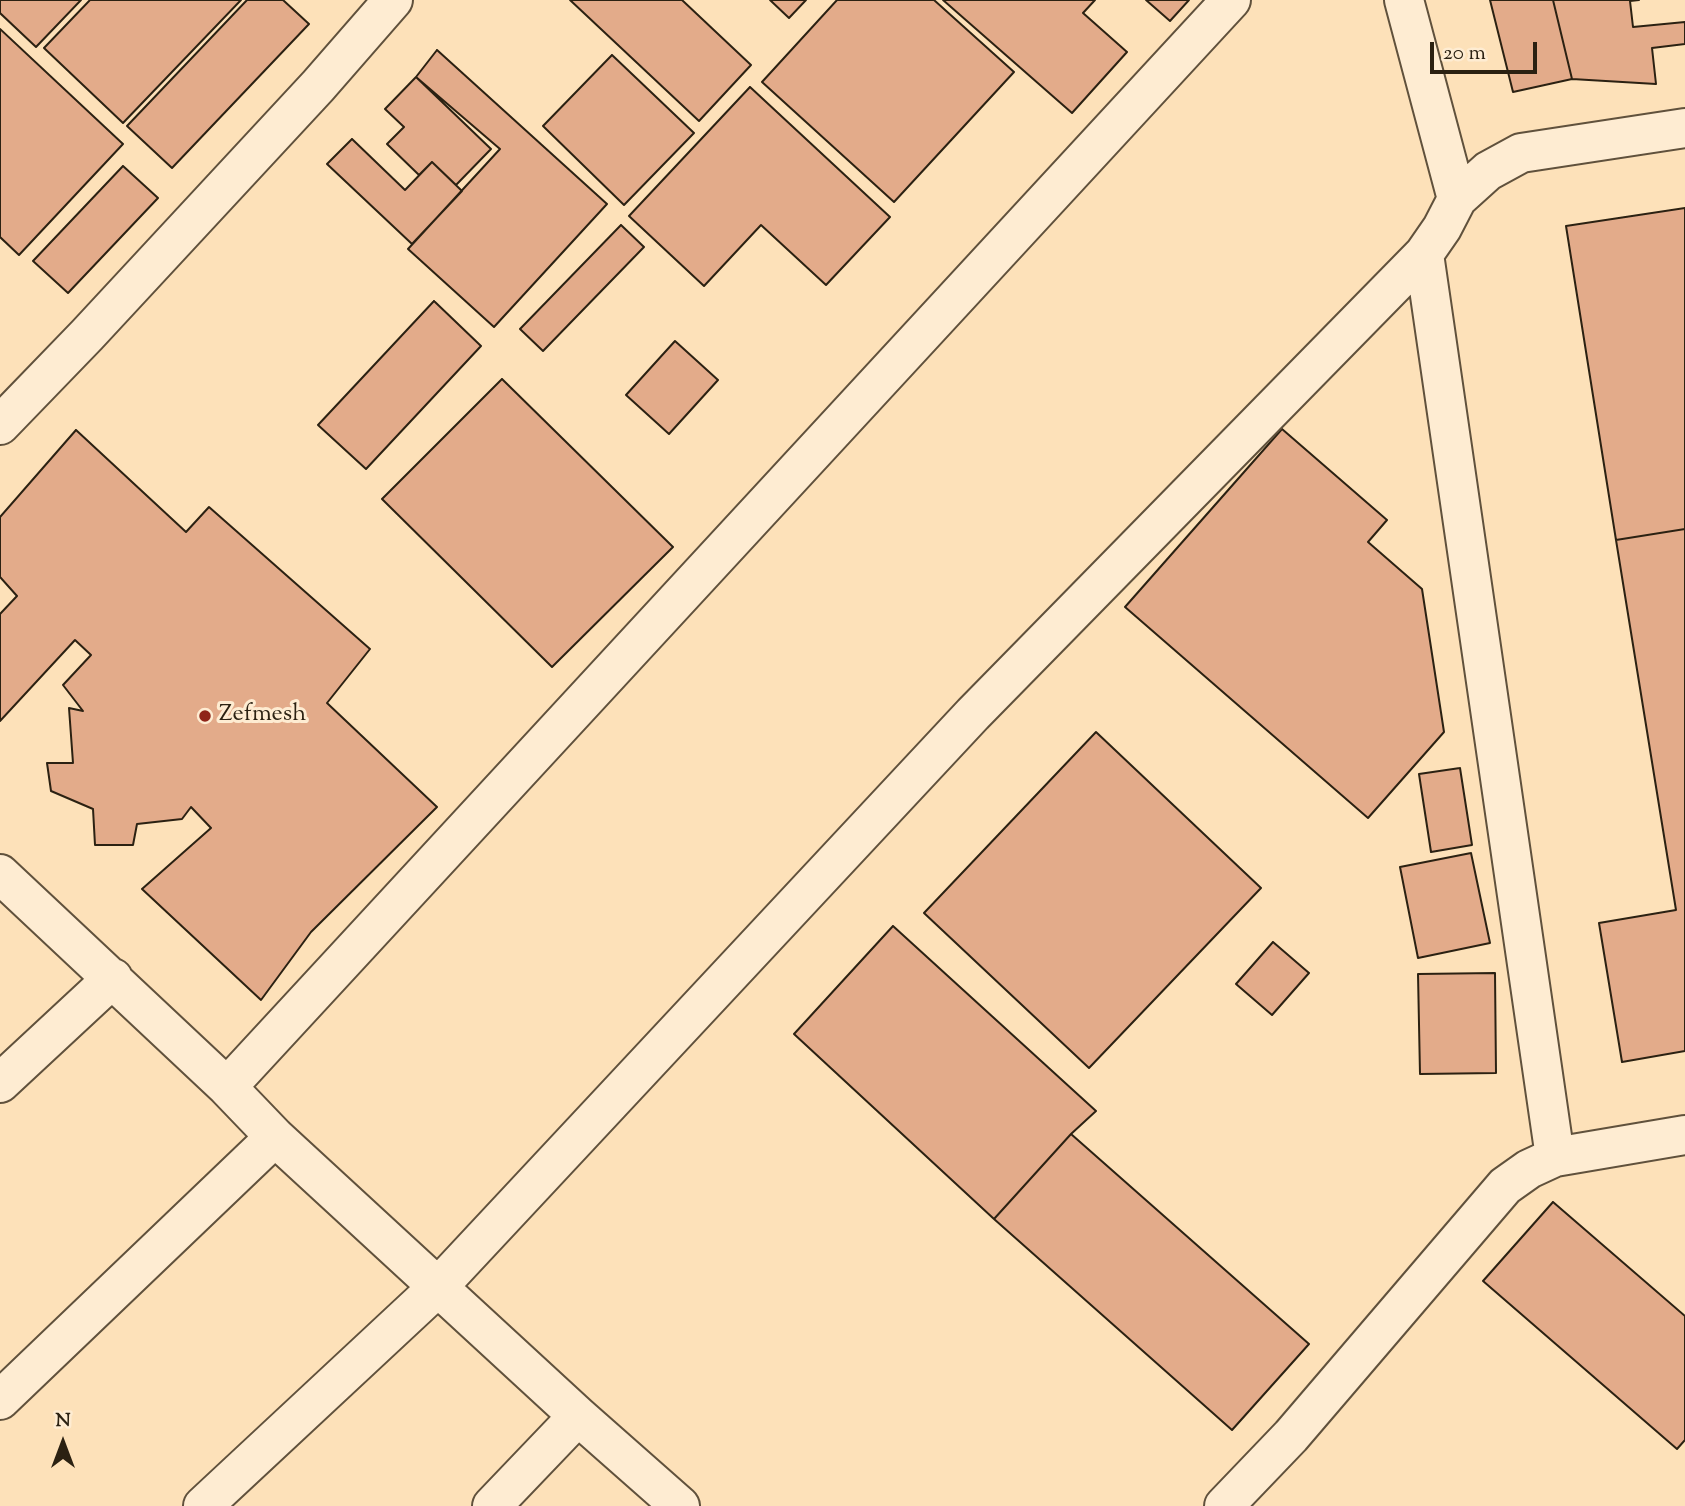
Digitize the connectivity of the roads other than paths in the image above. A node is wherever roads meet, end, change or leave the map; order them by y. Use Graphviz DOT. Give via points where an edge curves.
graph roads {
  1 [pos="1231,0"];
  2 [pos="1404,0"];
  3 [pos="388,2"];
  4 [pos="1685,128"];
  5 [pos="1457,199"];
  6 [pos="1424,254"];
  7 [pos="0,425"];
  8 [pos="0,874"];
  9 [pos="113,978"];
  10 [pos="0,1083"];
  11 [pos="227,1087"];
  12 [pos="1685,1135"];
  13 [pos="275,1137"];
  14 [pos="1555,1157"];
  15 [pos="438,1287"];
  16 [pos="0,1401"];
  17 [pos="578,1416"];
  18 [pos="203,1506"];
  19 [pos="492,1506"];
  20 [pos="680,1506"];
  21 [pos="1224,1506"];
  1 -- 11 [label="street"];
  2 -- 5 [label="street"];
  3 -- 7 [label="street" via="318,86"];
  4 -- 5 [label="street" via="1521,153 1488,171"];
  5 -- 6 [label="street"];
  6 -- 14 [label="street"];
  6 -- 15 [label="street" via="973,714"];
  8 -- 9 [label="street"];
  9 -- 10 [label="street"];
  9 -- 11 [label="street"];
  11 -- 13 [label="street"];
  12 -- 14 [label="street"];
  13 -- 15 [label="street"];
  13 -- 16 [label="street"];
  14 -- 21 [label="street" via="1504,1186 1291,1436"];
  15 -- 17 [label="street"];
  15 -- 18 [label="street"];
  17 -- 19 [label="street"];
  17 -- 20 [label="street"];
}
